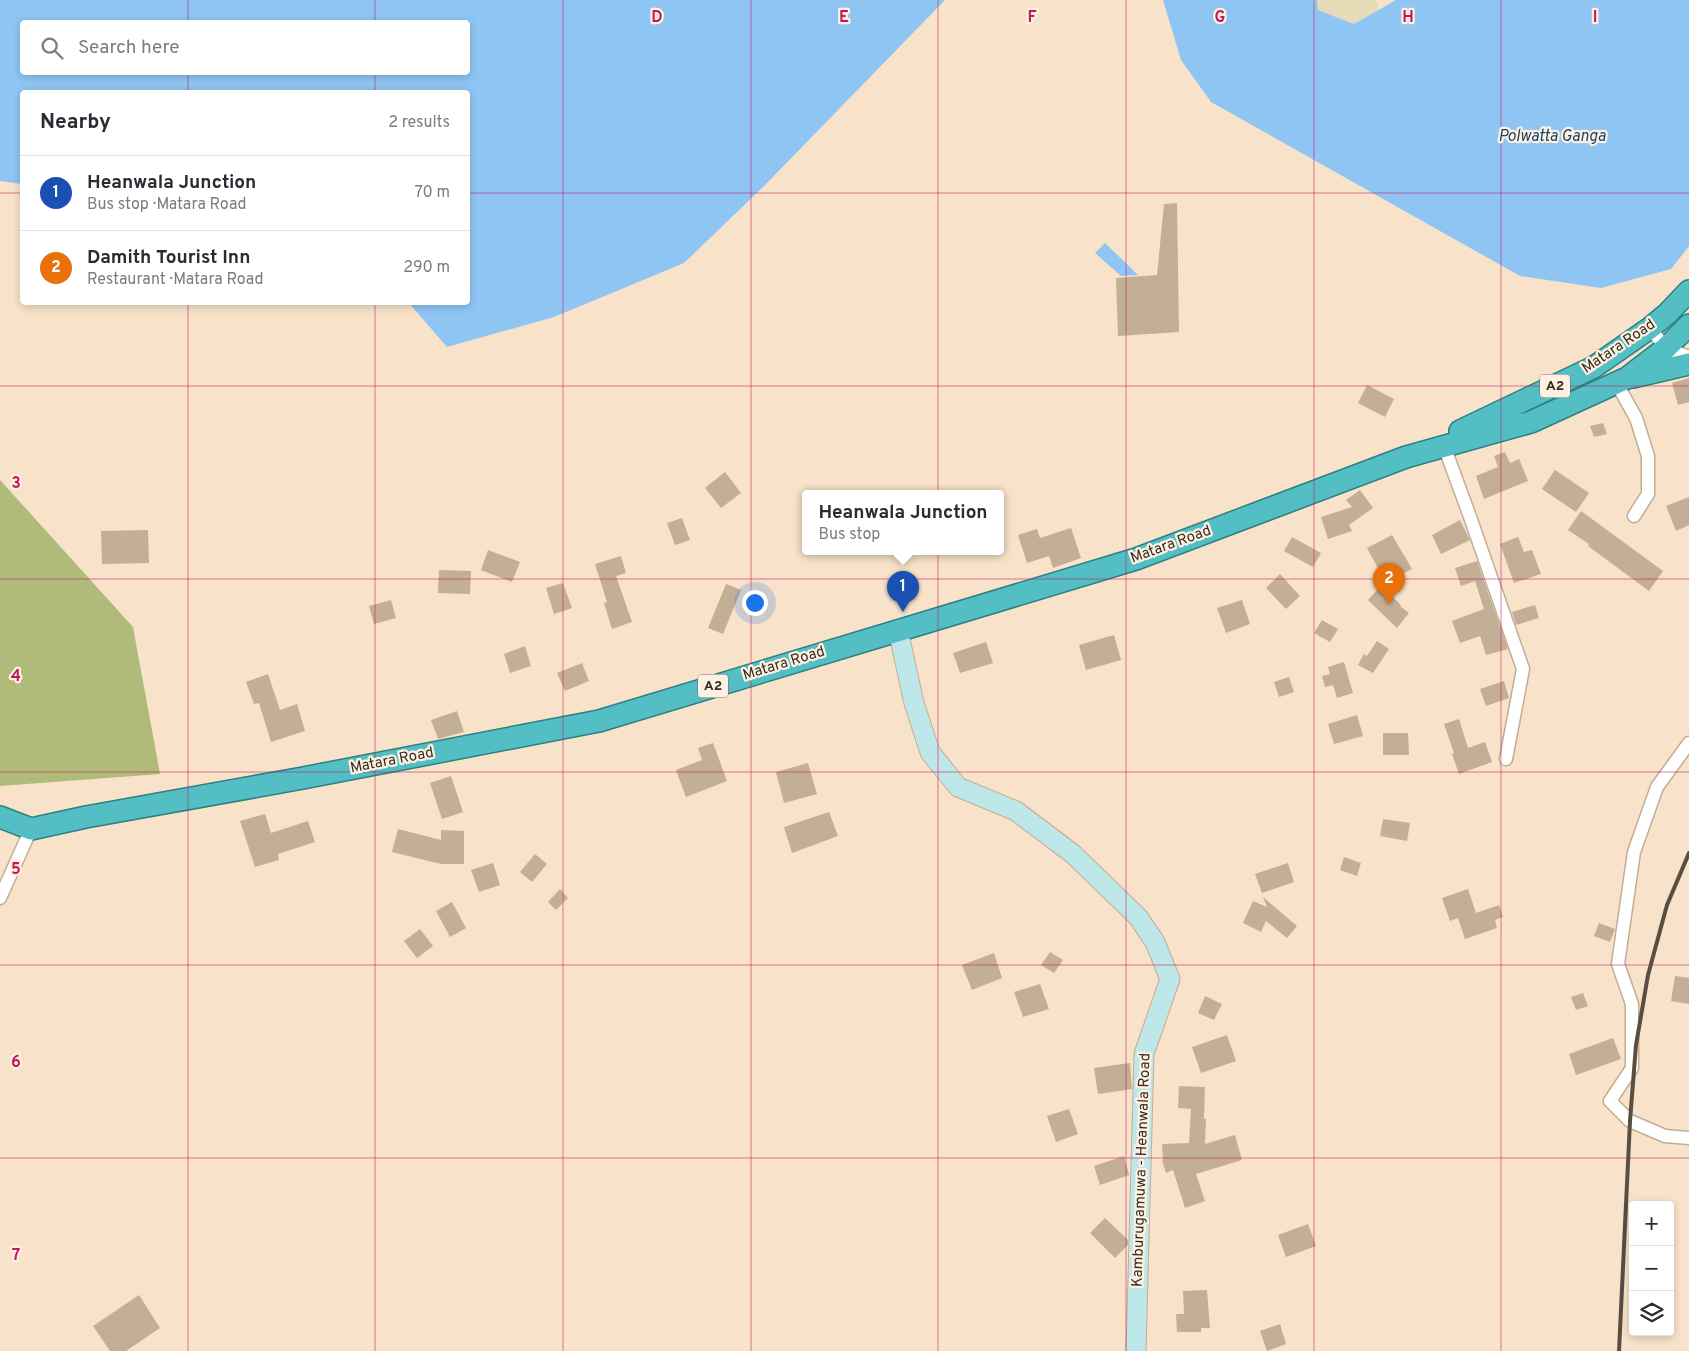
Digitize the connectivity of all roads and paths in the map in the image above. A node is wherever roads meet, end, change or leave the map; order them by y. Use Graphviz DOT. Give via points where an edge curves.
graph roads {
  1 [pos="1689,291"];
  2 [pos="1667,314"];
  3 [pos="1650,328"];
  4 [pos="1687,332"];
  5 [pos="1666,348"];
  6 [pos="1689,357"];
  7 [pos="1689,364"];
  8 [pos="1622,381"];
  9 [pos="1444,446"];
  10 [pos="1406,457"];
  11 [pos="1634,516"];
  12 [pos="898,630"];
  13 [pos="1689,743"];
  14 [pos="1506,759"];
  15 [pos="0,818"];
  16 [pos="31,829"];
  17 [pos="0,898"];
  18 [pos="1689,1138"];
  19 [pos="1136,1351"];
  1 -- 2 [label="highway, Matara Road / A2"];
  2 -- 3 [label="highway, Matara Road / A2"];
  2 -- 4 [label="street"];
  3 -- 5 [label="street"];
  3 -- 10 [label="highway, Matara Road / A2" via="1594,367"];
  4 -- 5 [label="highway, Matara Road / A2"];
  5 -- 6 [label="street"];
  5 -- 8 [label="highway, Matara Road / A2"];
  7 -- 8 [label="highway"];
  8 -- 9 [label="highway, Matara Road / A2" via="1531,422"];
  8 -- 11 [label="street" via="1648,456 1648,494"];
  9 -- 10 [label="highway, Matara Road / A2"];
  9 -- 14 [label="street" via="1523,669"];
  10 -- 12 [label="highway, Matara Road / A2" via="1136,559"];
  12 -- 16 [label="highway, Matara Road / A2" via="599,721"];
  12 -- 19 [label="main road, Kamburugamuwa - Heanwala Road" via="914,703 930,752 958,787 1016,811 1073,854 1138,917 1154,942 1170,979 1144,1054"];
  13 -- 18 [label="street" via="1658,787 1634,852 1618,964 1632,1004 1632,1068 1610,1101 1630,1121 1665,1136"];
  15 -- 16 [label="highway"];
  16 -- 17 [label="street"];
}
